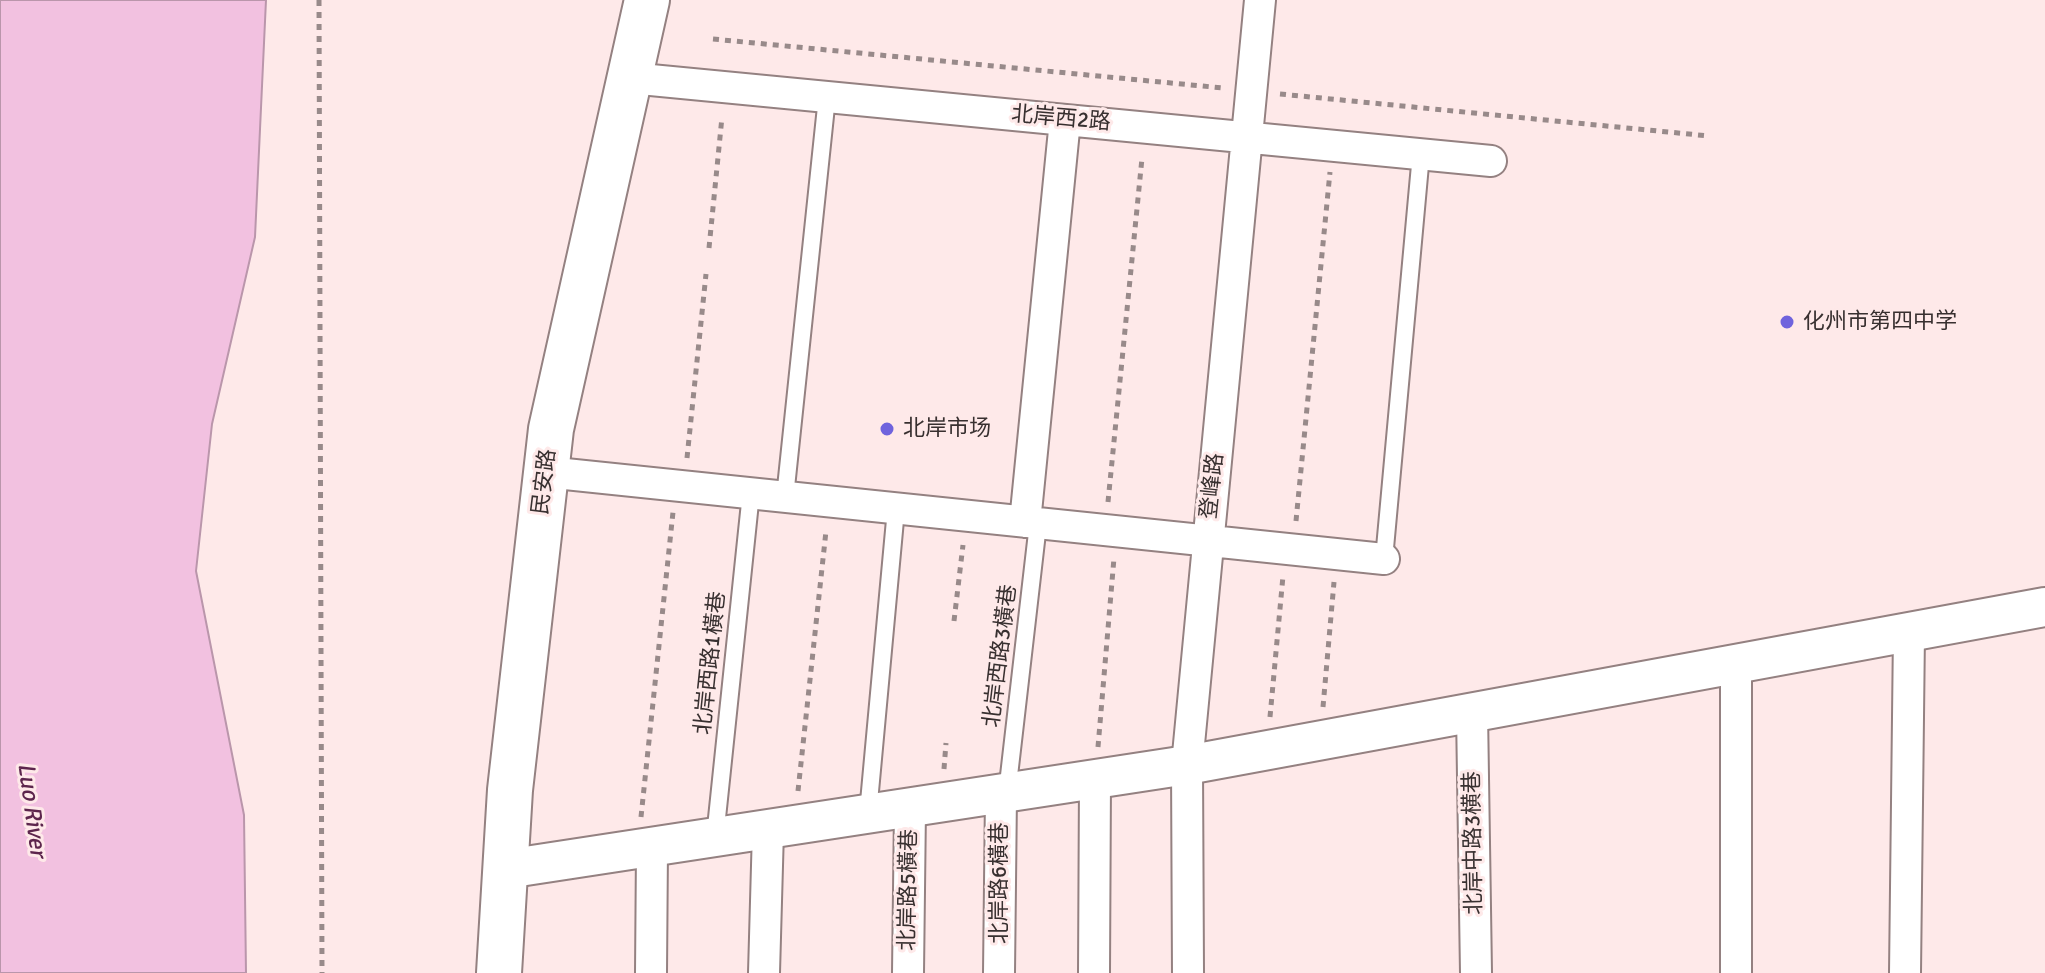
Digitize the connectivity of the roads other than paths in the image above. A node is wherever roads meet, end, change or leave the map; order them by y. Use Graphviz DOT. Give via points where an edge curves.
graph roads {
  1 [pos="647,0"];
  2 [pos="1260,0"];
  3 [pos="630,78"];
  4 [pos="827,97"];
  5 [pos="1065,120"];
  6 [pos="1248,137"];
  7 [pos="1421,154"];
  8 [pos="1491,161"];
  9 [pos="546,472"];
  10 [pos="751,493"];
  11 [pos="785,497"];
  12 [pos="896,509"];
  13 [pos="1031,523"];
  14 [pos="1208,541"];
  15 [pos="1384,559"];
  16 [pos="2045,607"];
  17 [pos="1909,632"];
  18 [pos="1736,664"];
  19 [pos="1472,712"];
  20 [pos="1187,765"];
  21 [pos="1095,780"];
  22 [pos="1004,793"];
  23 [pos="910,808"];
  24 [pos="868,814"];
  25 [pos="781,828"];
  26 [pos="715,838"];
  27 [pos="645,848"];
  28 [pos="506,869"];
  29 [pos="499,973"];
  30 [pos="651,973"];
  31 [pos="764,973"];
  32 [pos="908,973"];
  33 [pos="999,973"];
  34 [pos="1094,973"];
  35 [pos="1188,973"];
  36 [pos="1476,973"];
  37 [pos="1736,973"];
  38 [pos="1905,973"];
  1 -- 3 [label="main road, 民安路"];
  2 -- 6 [label="street, 登峰路"];
  3 -- 4 [label="street, 北岸西2路"];
  3 -- 9 [label="main road, 民安路" via="551,429"];
  4 -- 5 [label="street, 北岸西2路"];
  4 -- 11 [label="lane"];
  5 -- 6 [label="street, 北岸西2路"];
  5 -- 13 [label="street"];
  6 -- 7 [label="street, 北岸西2路"];
  6 -- 14 [label="street, 登峰路"];
  7 -- 8 [label="street, 北岸西2路"];
  7 -- 15 [label="lane"];
  9 -- 10 [label="street"];
  9 -- 28 [label="main road, 民安路"];
  10 -- 11 [label="street"];
  10 -- 26 [label="lane, 北岸西路1橫巷"];
  11 -- 12 [label="street"];
  12 -- 13 [label="street"];
  12 -- 24 [label="lane"];
  13 -- 14 [label="street"];
  13 -- 22 [label="lane, 北岸西路3橫巷"];
  14 -- 15 [label="street"];
  14 -- 20 [label="street, 登峰路"];
  16 -- 17 [label="street"];
  17 -- 18 [label="street"];
  17 -- 38 [label="street"];
  18 -- 19 [label="street"];
  18 -- 37 [label="street"];
  19 -- 20 [label="street"];
  19 -- 36 [label="street, 北岸中路3横巷"];
  20 -- 21 [label="street"];
  20 -- 35 [label="street, 登峰路"];
  21 -- 22 [label="street"];
  21 -- 34 [label="street"];
  22 -- 23 [label="street"];
  22 -- 33 [label="street, 北岸路6橫巷"];
  23 -- 24 [label="street"];
  23 -- 32 [label="street, 北岸路5橫巷"];
  24 -- 25 [label="street"];
  25 -- 26 [label="street"];
  25 -- 31 [label="street"];
  26 -- 27 [label="street"];
  27 -- 28 [label="street"];
  27 -- 30 [label="street"];
  28 -- 29 [label="main road, 民安路"];
}
